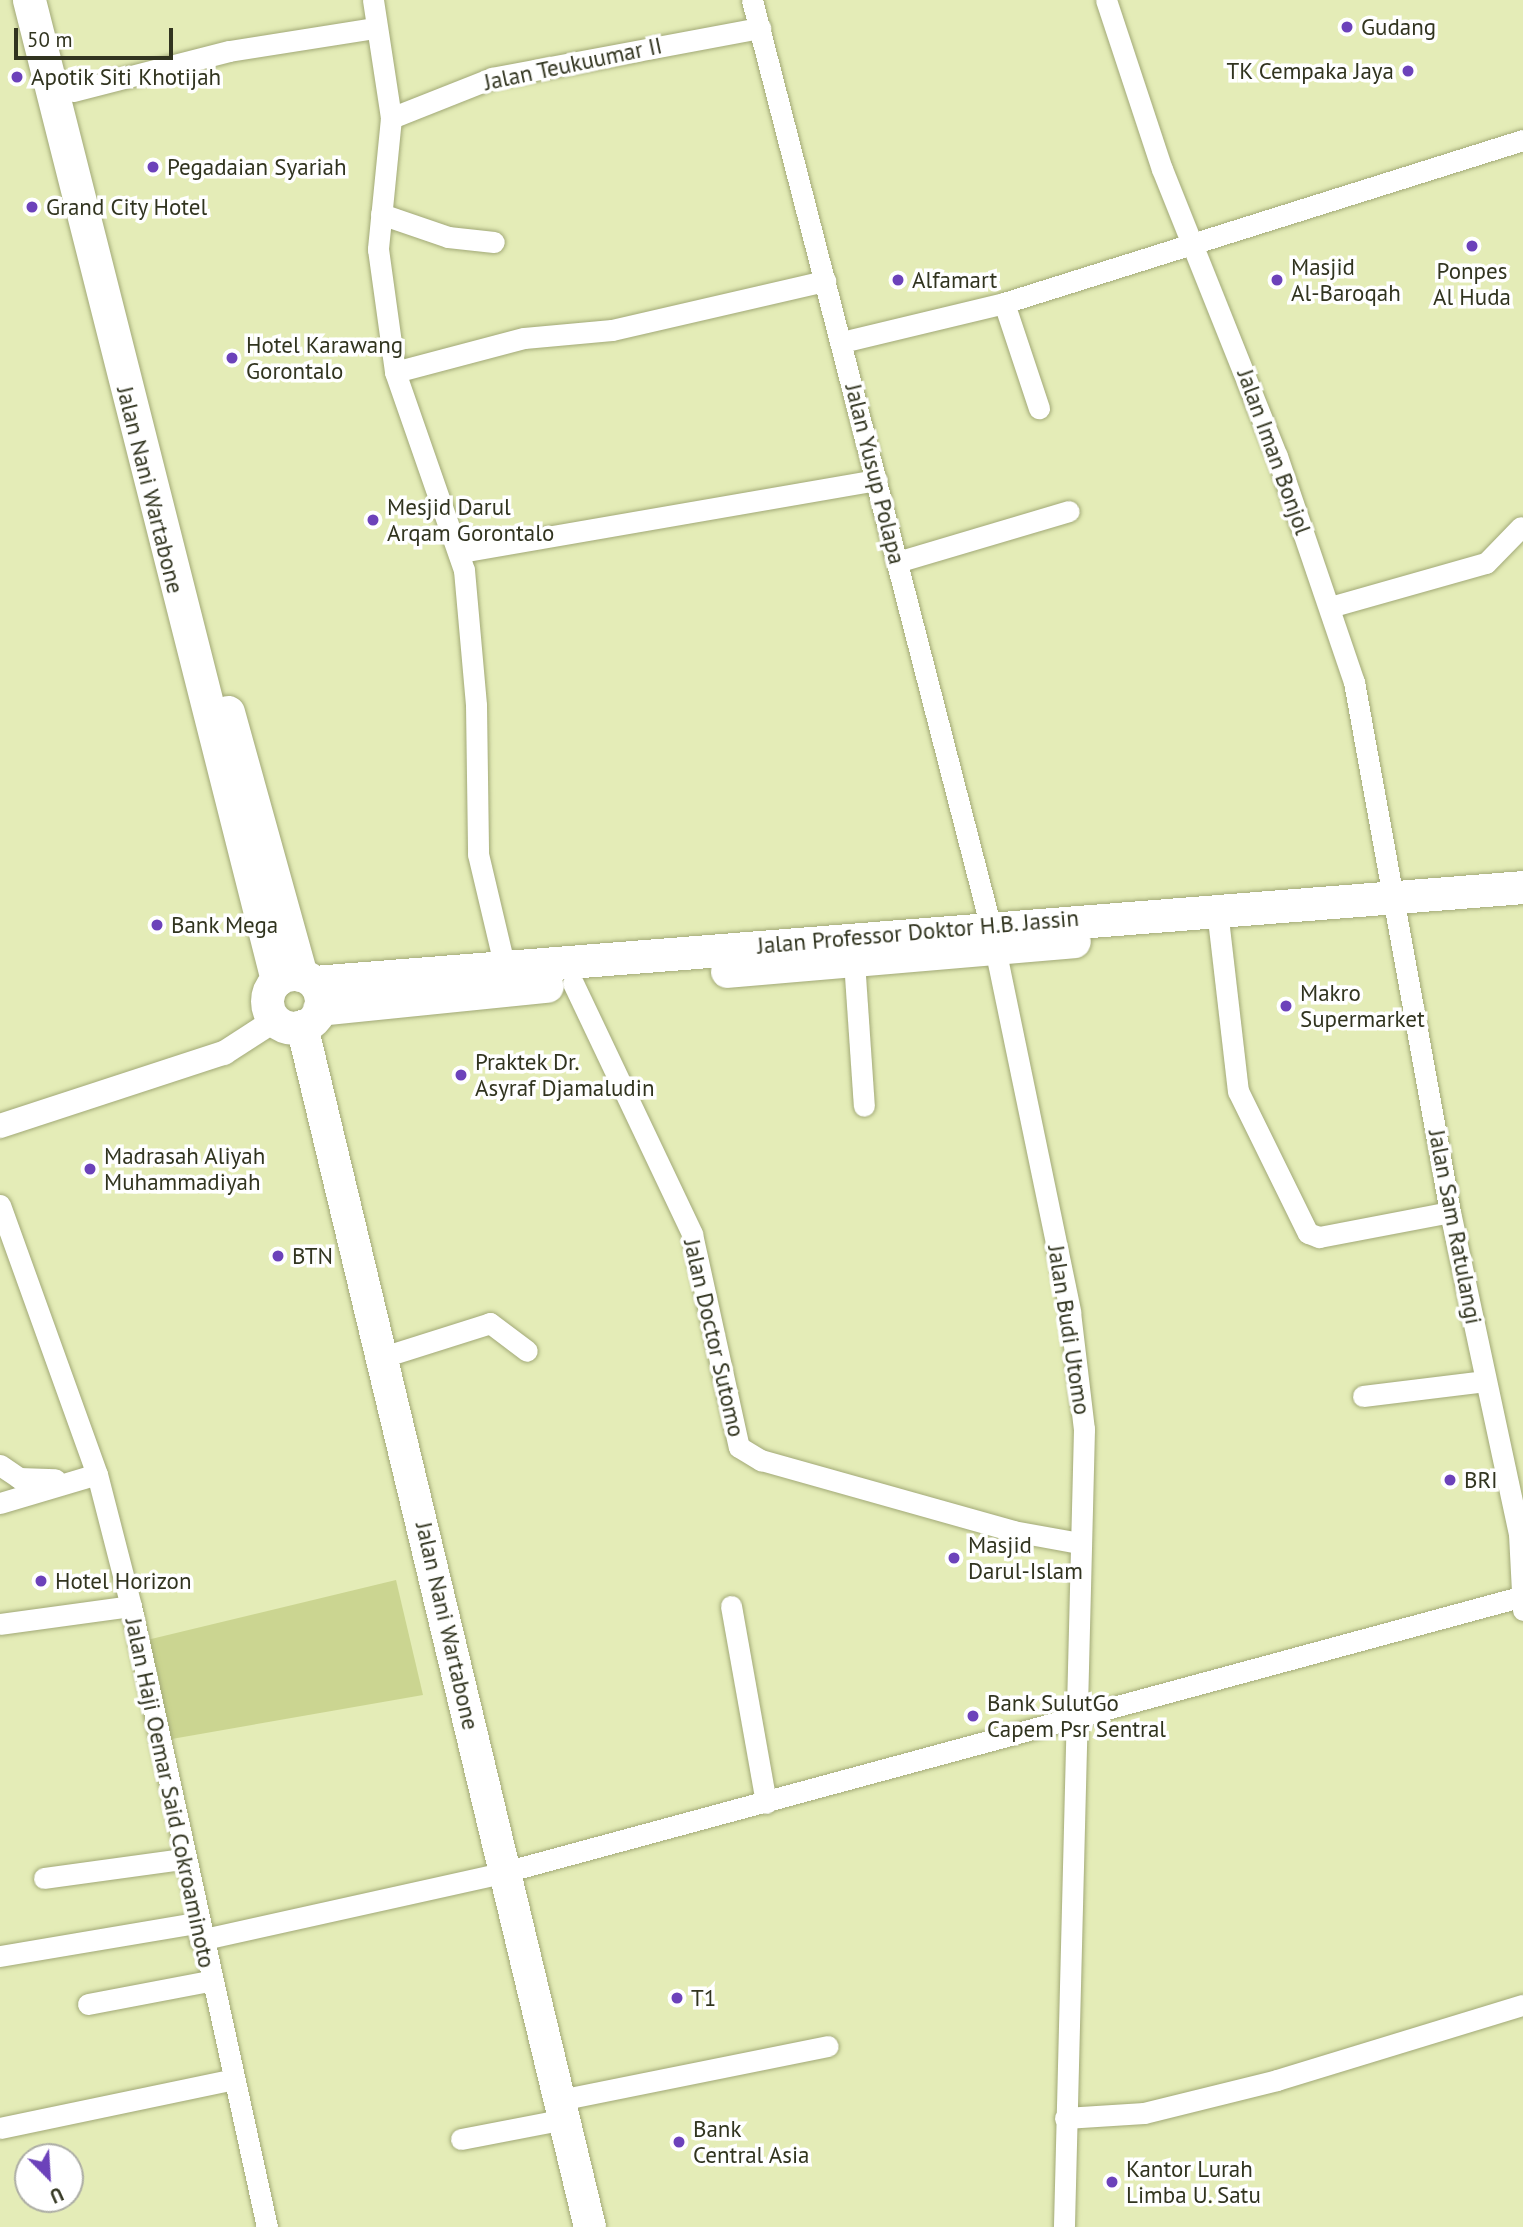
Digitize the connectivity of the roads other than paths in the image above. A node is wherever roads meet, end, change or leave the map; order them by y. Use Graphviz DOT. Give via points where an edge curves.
graph roads {
  1 [pos="29,0"];
  2 [pos="51,0"];
  3 [pos="373,0"];
  4 [pos="752,0"];
  5 [pos="1106,0"];
  6 [pos="375,28"];
  7 [pos="760,28"];
  8 [pos="62,74"];
  9 [pos="391,118"];
  10 [pos="1523,140"];
  11 [pos="381,214"];
  12 [pos="494,242"];
  13 [pos="1191,245"];
  14 [pos="825,281"];
  15 [pos="1004,303"];
  16 [pos="842,342"];
  17 [pos="395,372"];
  18 [pos="1039,408"];
  19 [pos="877,480"];
  20 [pos="1069,512"];
  21 [pos="1521,527"];
  22 [pos="460,552"];
  23 [pos="897,562"];
  24 [pos="1330,607"];
  25 [pos="1523,887"];
  26 [pos="1523,906"];
  27 [pos="1397,908"];
  28 [pos="1218,920"];
  29 [pos="993,936"];
  30 [pos="699,961"];
  31 [pos="854,961"];
  32 [pos="505,968"];
  33 [pos="573,983"];
  34 [pos="298,999"];
  35 [pos="864,1106"];
  36 [pos="0,1126"];
  37 [pos="0,1205"];
  38 [pos="1450,1212"];
  39 [pos="527,1351"];
  40 [pos="383,1357"];
  41 [pos="1485,1381"];
  42 [pos="1363,1396"];
  43 [pos="0,1465"];
  44 [pos="87,1477"];
  45 [pos="0,1503"];
  46 [pos="1521,1538"];
  47 [pos="1080,1543"];
  48 [pos="1522,1601"];
  49 [pos="131,1606"];
  50 [pos="731,1606"];
  51 [pos="0,1624"];
  52 [pos="1076,1718"];
  53 [pos="766,1803"];
  54 [pos="182,1859"];
  55 [pos="501,1874"];
  56 [pos="44,1878"];
  57 [pos="198,1932"];
  58 [pos="0,1956"];
  59 [pos="209,1982"];
  60 [pos="88,2004"];
  61 [pos="1523,2005"];
  62 [pos="828,2046"];
  63 [pos="230,2080"];
  64 [pos="563,2109"];
  65 [pos="1065,2118"];
  66 [pos="0,2128"];
  67 [pos="461,2139"];
  68 [pos="267,2227"];
  69 [pos="590,2227"];
  70 [pos="1064,2227"];
  1 -- 8 [label="highway, Jalan Nani Wartabone"];
  2 -- 8 [label="highway, Jalan Nani Wartabone"];
  3 -- 6 [label="street"];
  4 -- 7 [label="street, Jalan Yusup Polapa"];
  5 -- 13 [label="street, Jalan Iman Bonjol"];
  6 -- 8 [label="street"];
  6 -- 9 [label="street"];
  7 -- 9 [label="street, Jalan Teukuumar II" via="492,78"];
  7 -- 14 [label="street, Jalan Yusup Polapa"];
  8 -- 34 [label="highway, Jalan Nani Wartabone" via="181,568"];
  9 -- 11 [label="street"];
  10 -- 13 [label="street"];
  11 -- 12 [label="street" via="448,237"];
  11 -- 17 [label="street" via="378,249"];
  13 -- 15 [label="street"];
  13 -- 24 [label="street, Jalan Iman Bonjol" via="1256,398"];
  14 -- 16 [label="street, Jalan Yusup Polapa"];
  14 -- 17 [label="street" via="612,330 524,338"];
  15 -- 16 [label="street"];
  15 -- 18 [label="street"];
  16 -- 19 [label="street, Jalan Yusup Polapa"];
  17 -- 22 [label="street"];
  19 -- 22 [label="street"];
  19 -- 23 [label="street, Jalan Yusup Polapa"];
  20 -- 23 [label="street"];
  21 -- 24 [label="street" via="1486,563"];
  22 -- 32 [label="street" via="476,705 478,854"];
  23 -- 29 [label="street, Jalan Yusup Polapa"];
  24 -- 27 [label="street, Jalan Iman Bonjol" via="1354,682"];
  25 -- 27 [label="highway, Jalan Professor Doktor H.B. Jassin"];
  26 -- 27 [label="highway, Jalan Professor Doktor H.B. Jassin"];
  27 -- 28 [label="highway, Jalan Professor Doktor H.B. Jassin"];
  27 -- 38 [label="street, Jalan Sam Ratulangi"];
  28 -- 29 [label="highway, Jalan Professor Doktor H.B. Jassin"];
  28 -- 38 [label="street" via="1241,1101 1308,1233 1319,1237"];
  29 -- 30 [label="highway, Jalan Professor Doktor H.B. Jassin"];
  29 -- 31 [label="highway, Jalan Professor Doktor H.B. Jassin"];
  29 -- 47 [label="street, Jalan Budi Utomo" via="1070,1312 1084,1429"];
  30 -- 31 [label="highway, Jalan Professor Doktor H.B. Jassin"];
  30 -- 32 [label="highway, Jalan Professor Doktor H.B. Jassin"];
  30 -- 33 [label="highway, Jalan Professor Doktor H.B. Jassin"];
  31 -- 35 [label="street"];
  32 -- 34 [label="highway, Jalan Professor Doktor H.B. Jassin"];
  33 -- 34 [label="highway, Jalan Professor Doktor H.B. Jassin"];
  33 -- 47 [label="street, Jalan Doctor Sutomo" via="692,1234 739,1447 761,1460 1013,1531"];
  34 -- 36 [label="street" via="224,1053"];
  34 -- 40 [label="main road, Jalan Nani Wartabone"];
  37 -- 44 [label="street, Jalan Haji Oemar Said Cokroaminoto"];
  38 -- 41 [label="street, Jalan Sam Ratulangi"];
  39 -- 40 [label="street" via="490,1323"];
  40 -- 55 [label="main road, Jalan Nani Wartabone"];
  41 -- 42 [label="street"];
  41 -- 46 [label="street, Jalan Sam Ratulangi"];
  43 -- 44 [label="street" via="19,1478"];
  44 -- 45 [label="street"];
  44 -- 49 [label="street, Jalan Haji Oemar Said Cokroaminoto"];
  46 -- 48 [label="street, Jalan Sam Ratulangi"];
  47 -- 52 [label="street, Jalan Budi Utomo"];
  48 -- 52 [label="street"];
  49 -- 51 [label="street"];
  49 -- 54 [label="street, Jalan Haji Oemar Said Cokroaminoto"];
  50 -- 53 [label="street"];
  52 -- 53 [label="street"];
  52 -- 65 [label="street, Jalan Budi Utomo"];
  53 -- 55 [label="street"];
  54 -- 56 [label="street"];
  54 -- 57 [label="street, Jalan Haji Oemar Said Cokroaminoto"];
  55 -- 57 [label="street"];
  55 -- 64 [label="main road, Jalan Nani Wartabone"];
  57 -- 58 [label="street"];
  57 -- 59 [label="street, Jalan Haji Oemar Said Cokroaminoto"];
  59 -- 60 [label="street"];
  59 -- 63 [label="street, Jalan Haji Oemar Said Cokroaminoto"];
  61 -- 65 [label="street" via="1277,2080 1144,2113"];
  62 -- 64 [label="street"];
  63 -- 66 [label="street"];
  63 -- 68 [label="street, Jalan Haji Oemar Said Cokroaminoto"];
  64 -- 67 [label="street"];
  64 -- 69 [label="main road, Jalan Nani Wartabone"];
  65 -- 70 [label="street, Jalan Budi Utomo"];
}
